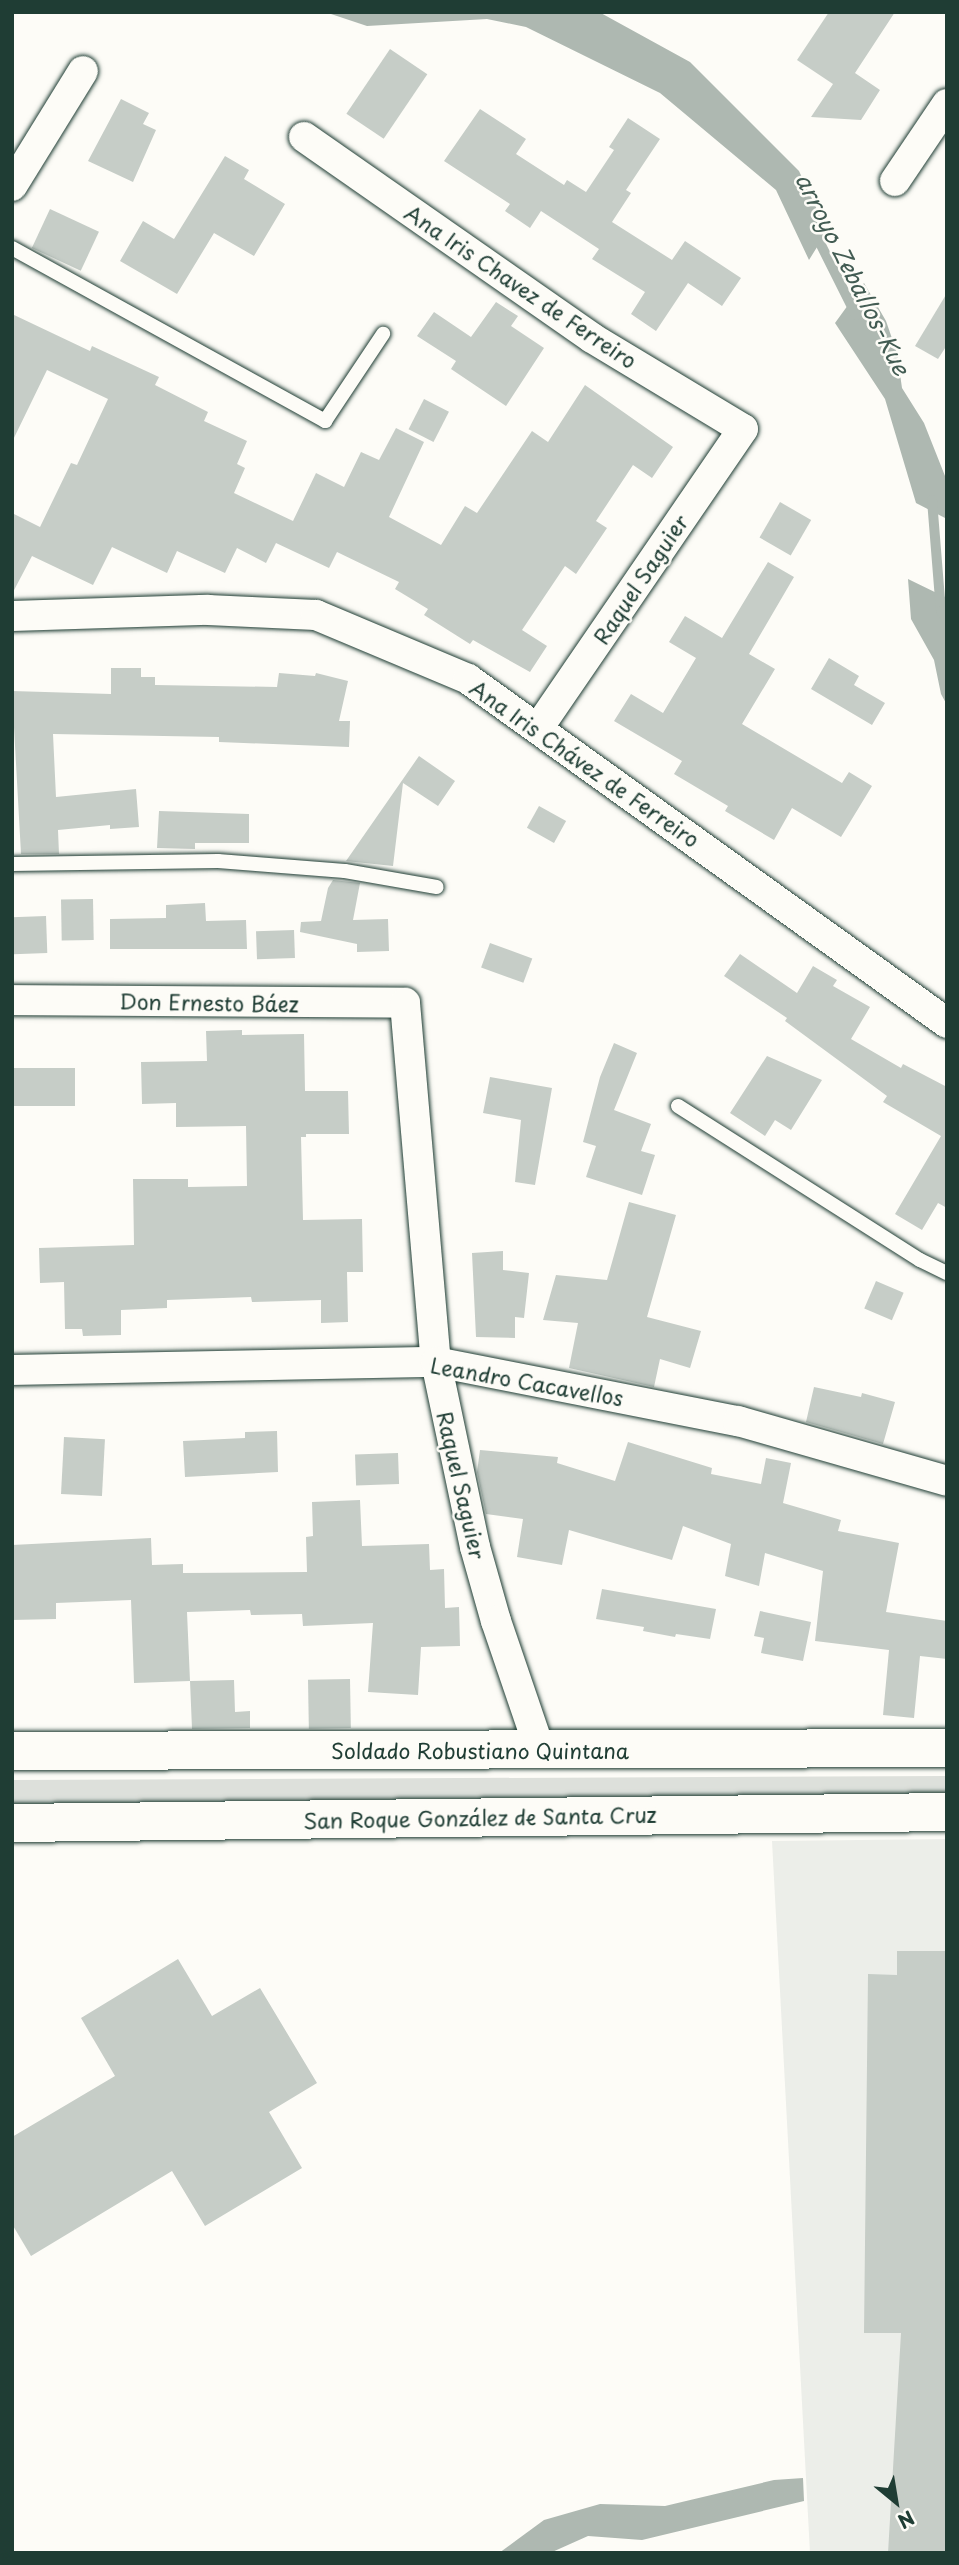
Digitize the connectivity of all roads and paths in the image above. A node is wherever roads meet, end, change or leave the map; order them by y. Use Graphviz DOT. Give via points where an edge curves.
graph roads {
  1 [pos="83,71"];
  2 [pos="947,104"];
  3 [pos="304,137"];
  4 [pos="895,181"];
  5 [pos="12,186"];
  6 [pos="12,248"];
  7 [pos="383,334"];
  8 [pos="743,429"];
  9 [pos="12,616"];
  10 [pos="538,728"];
  11 [pos="12,864"];
  12 [pos="437,887"];
  13 [pos="12,1000"];
  14 [pos="405,1003"];
  15 [pos="947,1023"];
  16 [pos="678,1106"];
  17 [pos="947,1273"];
  18 [pos="436,1362"];
  19 [pos="12,1370"];
  20 [pos="947,1481"];
  21 [pos="947,1748"];
  22 [pos="540,1750"];
  23 [pos="12,1751"];
  24 [pos="947,1812"];
  25 [pos="12,1823"];
  1 -- 5 [label="street"];
  2 -- 4 [label="street"];
  3 -- 8 [label="street, Ana Iris Chavez de Ferreiro" via="593,338"];
  6 -- 7 [label="lane" via="325,421"];
  8 -- 10 [label="street, Raquel Saguier"];
  9 -- 10 [label="street, Ana Iris Chávez de Ferreiro" via="208,610 316,615 468,679"];
  10 -- 15 [label="street, Ana Iris Chávez de Ferreiro"];
  11 -- 12 [label="lane" via="218,861 345,871"];
  13 -- 14 [label="street, Don Ernesto Báez"];
  14 -- 18 [label="street, Raquel Saguier"];
  16 -- 17 [label="lane"];
  18 -- 19 [label="street, Leandro Cacavellos"];
  18 -- 20 [label="street, Leandro Cacavellos" via="738,1421"];
  18 -- 22 [label="street, Raquel Saguier" via="475,1547 495,1621"];
  21 -- 22 [label="street, Soldado Robustiano Quintana"];
  22 -- 23 [label="street, Soldado Robustiano Quintana"];
  24 -- 25 [label="street, San Roque González de Santa Cruz"];
}
